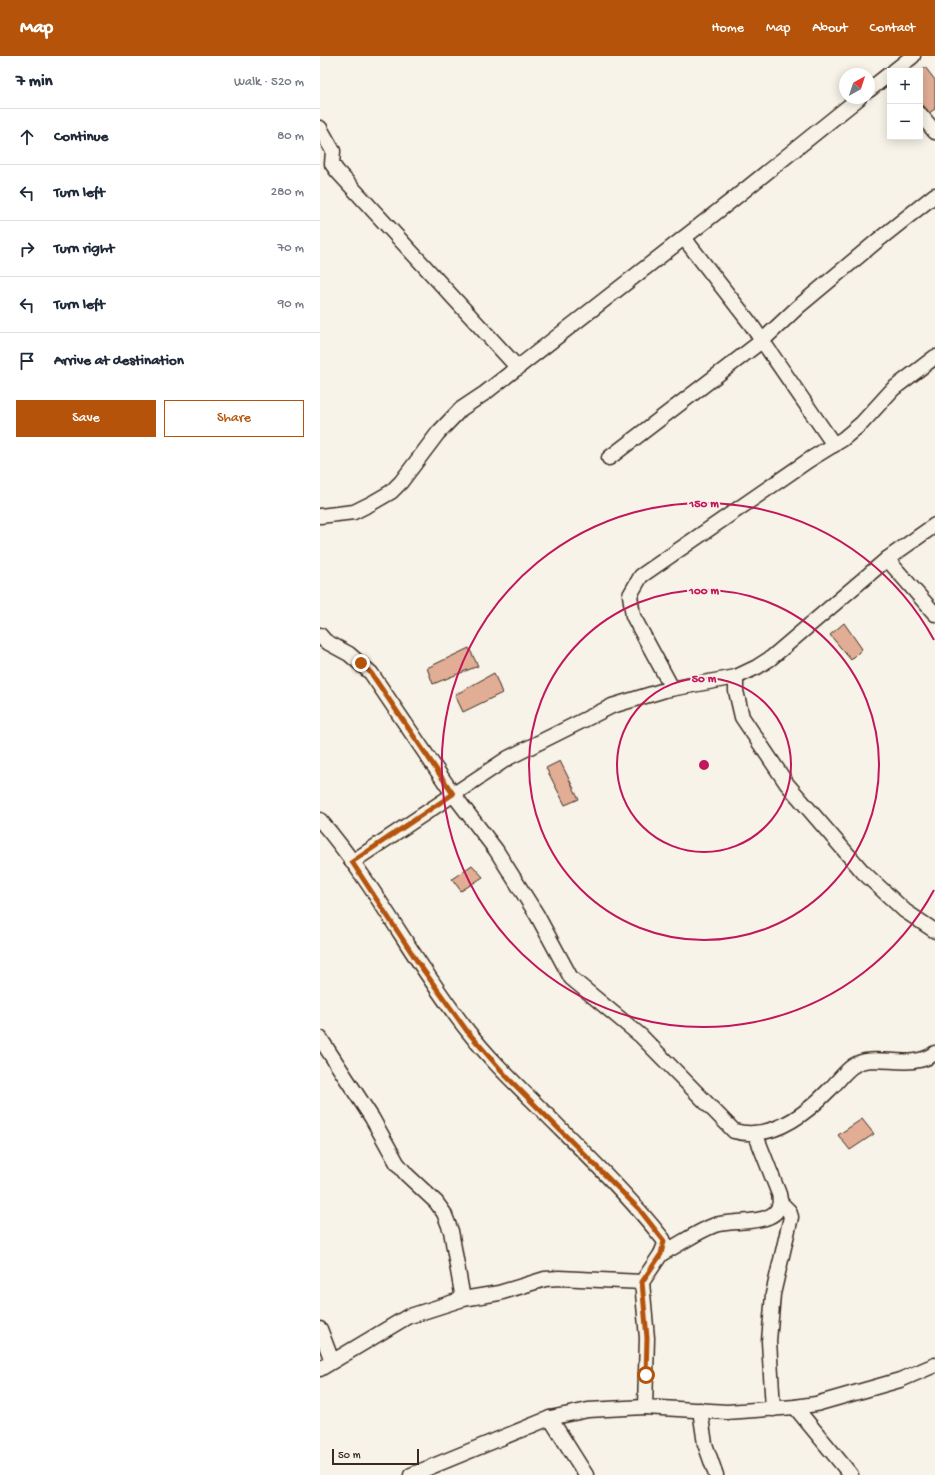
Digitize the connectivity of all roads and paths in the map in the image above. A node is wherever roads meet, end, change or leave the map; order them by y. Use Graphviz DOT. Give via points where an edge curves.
graph roads {
  1 [pos="913,56"];
  2 [pos="898,68"];
  3 [pos="887,77"];
  4 [pos="875,86"];
  5 [pos="852,104"];
  6 [pos="923,118"];
  7 [pos="320,128"];
  8 [pos="935,132"];
  9 [pos="935,195"];
  10 [pos="684,238"];
  11 [pos="763,340"];
  12 [pos="935,357"];
  13 [pos="518,368"];
  14 [pos="834,445"];
  15 [pos="609,458"];
  16 [pos="320,516"];
  17 [pos="935,525"];
  18 [pos="887,559"];
  19 [pos="935,614"];
  20 [pos="320,635"];
  21 [pos="736,677"];
  22 [pos="672,688"];
  23 [pos="453,794"];
  24 [pos="320,820"];
  25 [pos="352,862"];
  26 [pos="935,931"];
  27 [pos="320,1038"];
  28 [pos="935,1053"];
  29 [pos="755,1133"];
  30 [pos="781,1203"];
  31 [pos="661,1254"];
  32 [pos="642,1282"];
  33 [pos="463,1299"];
  34 [pos="320,1329"];
  35 [pos="326,1365"];
  36 [pos="933,1370"];
  37 [pos="646,1407"];
  38 [pos="795,1407"];
  39 [pos="773,1409"];
  40 [pos="700,1410"];
  41 [pos="550,1418"];
  42 [pos="434,1470"];
  43 [pos="411,1475"];
  44 [pos="586,1475"];
  45 [pos="716,1475"];
  46 [pos="851,1475"];
  1 -- 2 [label="street"];
  3 -- 4 [label="street"];
  5 -- 10 [label="street"];
  6 -- 8 [label="street"];
  7 -- 13 [label="street" via="333,151 332,164 337,171"];
  9 -- 11 [label="street" via="822,287"];
  10 -- 11 [label="street"];
  10 -- 13 [label="street"];
  11 -- 14 [label="street"];
  11 -- 15 [label="street"];
  12 -- 14 [label="street" via="893,389 862,423"];
  13 -- 16 [label="street" via="461,409 438,433 391,492 354,512"];
  14 -- 22 [label="street" via="808,460 641,576 634,586 630,595 632,616"];
  17 -- 18 [label="street"];
  18 -- 19 [label="street"];
  18 -- 21 [label="street" via="770,658"];
  20 -- 23 [label="street" via="349,654 371,673"];
  21 -- 22 [label="street"];
  21 -- 26 [label="street" via="736,691 742,717 787,784 863,872 905,911"];
  22 -- 23 [label="street" via="612,706 508,758"];
  23 -- 25 [label="street"];
  23 -- 29 [label="street" via="496,850 526,897 571,978 641,1036 734,1131"];
  24 -- 25 [label="street"];
  25 -- 31 [label="street" via="467,1031 506,1076 639,1209 664,1241"];
  27 -- 33 [label="street" via="372,1118 397,1163 444,1213 451,1231"];
  28 -- 29 [label="street" via="913,1062 861,1062 852,1066 828,1092 800,1116 774,1129"];
  29 -- 30 [label="street"];
  30 -- 31 [label="street" via="771,1216 761,1220 716,1224"];
  30 -- 39 [label="street" via="790,1211 791,1217 773,1294 769,1341"];
  31 -- 32 [label="street"];
  32 -- 33 [label="street" via="544,1279 498,1293"];
  32 -- 37 [label="street" via="647,1338"];
  33 -- 35 [label="street" via="407,1317"];
  34 -- 35 [label="street"];
  36 -- 38 [label="street" via="816,1404"];
  37 -- 40 [label="street"];
  37 -- 41 [label="street" via="588,1410"];
  38 -- 39 [label="street"];
  38 -- 46 [label="street"];
  39 -- 40 [label="street" via="727,1412"];
  40 -- 45 [label="street" via="705,1444"];
  41 -- 42 [label="street"];
  41 -- 44 [label="street"];
  42 -- 43 [label="street"];
}
